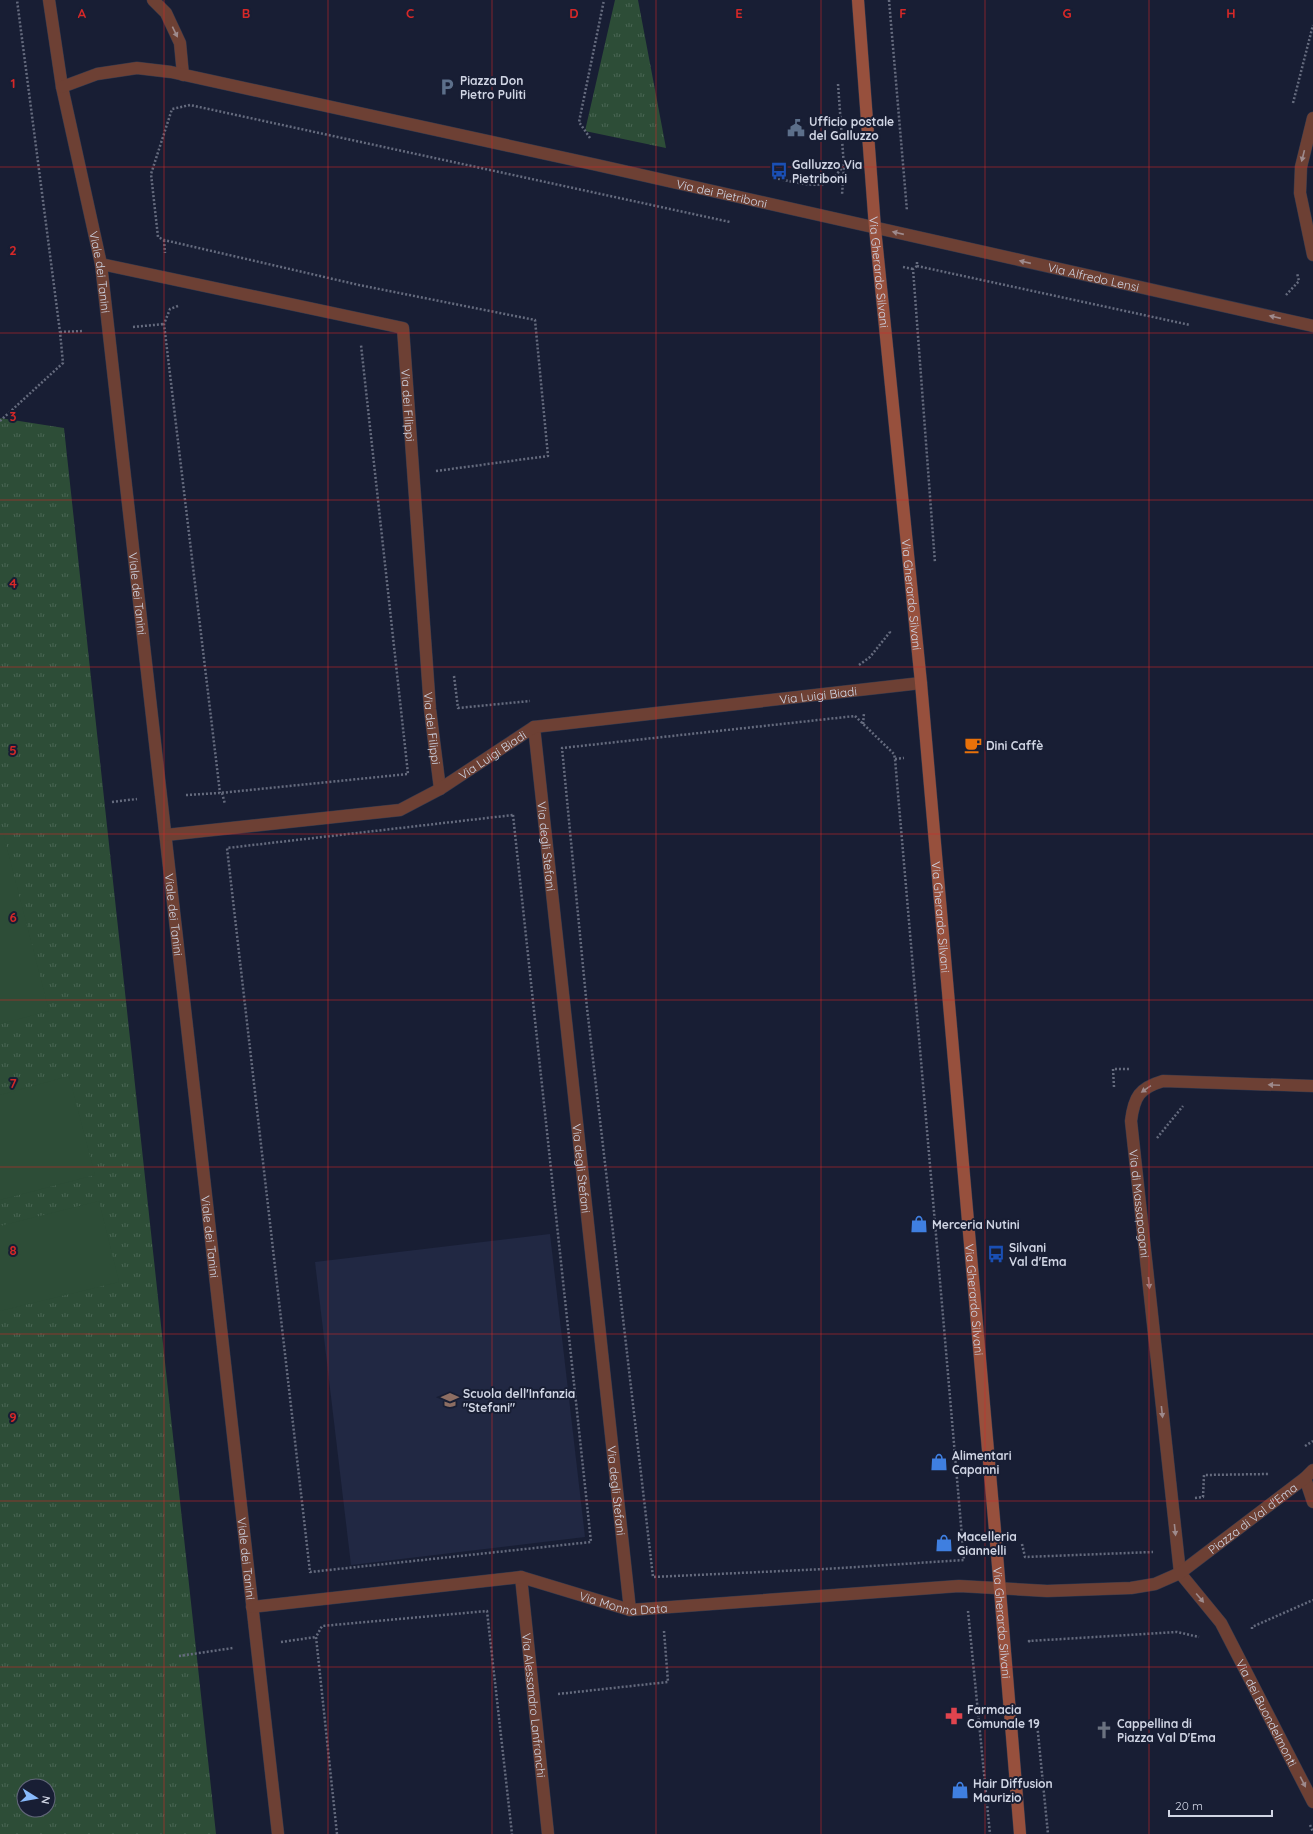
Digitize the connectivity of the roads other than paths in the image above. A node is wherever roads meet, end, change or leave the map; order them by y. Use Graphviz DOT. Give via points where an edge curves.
graph roads {
  1 [pos="49,0"];
  2 [pos="153,0"];
  3 [pos="858,0"];
  4 [pos="183,75"];
  5 [pos="62,87"];
  6 [pos="1313,118"];
  7 [pos="875,228"];
  8 [pos="1313,255"];
  9 [pos="101,264"];
  10 [pos="1313,326"];
  11 [pos="921,683"];
  12 [pos="534,727"];
  13 [pos="440,789"];
  14 [pos="166,835"];
  15 [pos="1313,1086"];
  16 [pos="1309,1474"];
  17 [pos="1313,1502"];
  18 [pos="1180,1573"];
  19 [pos="521,1577"];
  20 [pos="1000,1588"];
  21 [pos="252,1607"];
  22 [pos="630,1610"];
  23 [pos="1313,1802"];
  24 [pos="278,1834"];
  25 [pos="548,1834"];
  26 [pos="1020,1834"];
  1 -- 5 [label="street, Viale dei Tanini"];
  2 -- 4 [label="street, one-way" via="166,13 180,44"];
  3 -- 7 [label="main road, Via Gherardo Silvani"];
  4 -- 5 [label="street" via="137,68 97,74"];
  4 -- 7 [label="street, Via dei Pietriboni"];
  5 -- 9 [label="street, Viale dei Tanini"];
  6 -- 8 [label="street, one-way" via="1301,167 1300,193"];
  10 -- 7 [label="street, Via Alfredo Lensi, one-way"];
  7 -- 11 [label="main road, Via Gherardo Silvani"];
  9 -- 13 [label="street, Via dei Filippi" via="403,328 430,709"];
  9 -- 14 [label="street, Viale dei Tanini"];
  11 -- 12 [label="street, Via Luigi Biadi"];
  11 -- 20 [label="main road, Via Gherardo Silvani"];
  12 -- 13 [label="street, Via Luigi Biadi"];
  12 -- 22 [label="street, Via degli Stefani"];
  13 -- 14 [label="street, Via Luigi Biadi" via="400,810"];
  14 -- 21 [label="street, Viale dei Tanini"];
  15 -- 18 [label="street, Via di Massapagani, one-way" via="1163,1082 1148,1086 1141,1092 1133,1108 1132,1121"];
  16 -- 17 [label="street, Piazza di Val d'Ema"];
  16 -- 18 [label="street, Piazza di Val d'Ema"];
  18 -- 20 [label="street, Piazza di Val d'Ema" via="1155,1584 1131,1588 1046,1591"];
  18 -- 23 [label="street, Via dei Buondelmonti, one-way" via="1221,1623"];
  19 -- 21 [label="street, Via Monna Data"];
  19 -- 22 [label="street, Via Monna Data"];
  19 -- 25 [label="street, Via Alessandro Lanfranchi"];
  20 -- 22 [label="street, Via Monna Data" via="959,1586"];
  20 -- 26 [label="main road, Via Gherardo Silvani"];
  21 -- 24 [label="street, Viale dei Tanini"];
}
